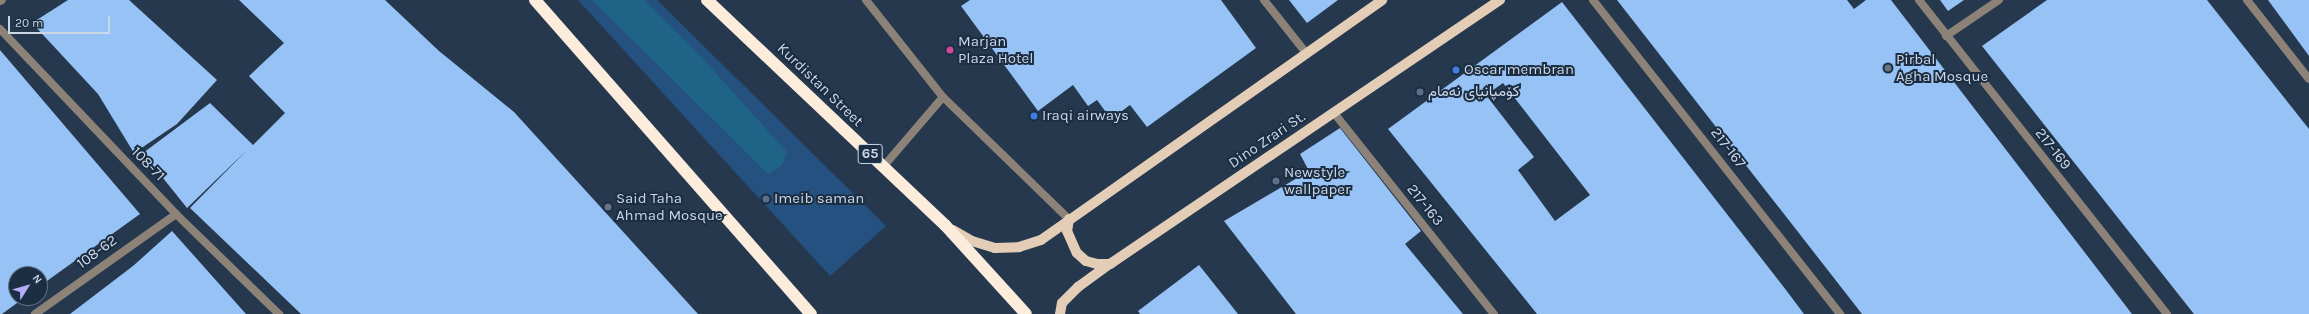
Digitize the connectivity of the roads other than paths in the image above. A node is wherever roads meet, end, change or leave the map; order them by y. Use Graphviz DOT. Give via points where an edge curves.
graph roads {
  1 [pos="535,0"];
  2 [pos="707,0"];
  3 [pos="866,0"];
  4 [pos="1264,0"];
  5 [pos="1382,0"];
  6 [pos="1500,0"];
  7 [pos="1593,0"];
  8 [pos="1919,0"];
  9 [pos="1999,0"];
  10 [pos="2247,0"];
  11 [pos="0,29"];
  12 [pos="1946,36"];
  13 [pos="1307,54"];
  14 [pos="2309,79"];
  15 [pos="942,97"];
  16 [pos="1334,113"];
  17 [pos="883,167"];
  18 [pos="176,214"];
  19 [pos="1069,219"];
  20 [pos="944,225"];
  21 [pos="1110,264"];
  22 [pos="808,312"];
  23 [pos="35,314"];
  24 [pos="279,314"];
  25 [pos="1026,314"];
  26 [pos="1060,314"];
  27 [pos="1494,314"];
  28 [pos="1840,314"];
  29 [pos="2167,314"];
  1 -- 22 [label="highway"];
  2 -- 17 [label="highway, Kurdistan Street / 65"];
  3 -- 15 [label="street"];
  4 -- 13 [label="street"];
  5 -- 13 [label="main road"];
  6 -- 16 [label="main road, Dino Zrari St."];
  7 -- 28 [label="street, 217-167"];
  8 -- 12 [label="street, 217-169"];
  9 -- 12 [label="street"];
  10 -- 14 [label="street"];
  11 -- 18 [label="street, 108-71"];
  12 -- 29 [label="street, 217-169"];
  13 -- 19 [label="main road"];
  15 -- 17 [label="street"];
  15 -- 19 [label="street"];
  16 -- 21 [label="main road, Dino Zrari St."];
  16 -- 27 [label="street, 217-163"];
  17 -- 20 [label="highway, Kurdistan Street / 65"];
  18 -- 23 [label="street, 108-62"];
  18 -- 24 [label="street, 108-71"];
  19 -- 20 [label="main road" via="1041,240 1019,247 995,248 972,241"];
  19 -- 21 [label="main road" via="1068,231 1077,253 1086,261"];
  20 -- 25 [label="highway, Kurdistan Street / 65"];
  21 -- 26 [label="main road, Dino Zrari St." via="1078,287 1062,303"];
}
